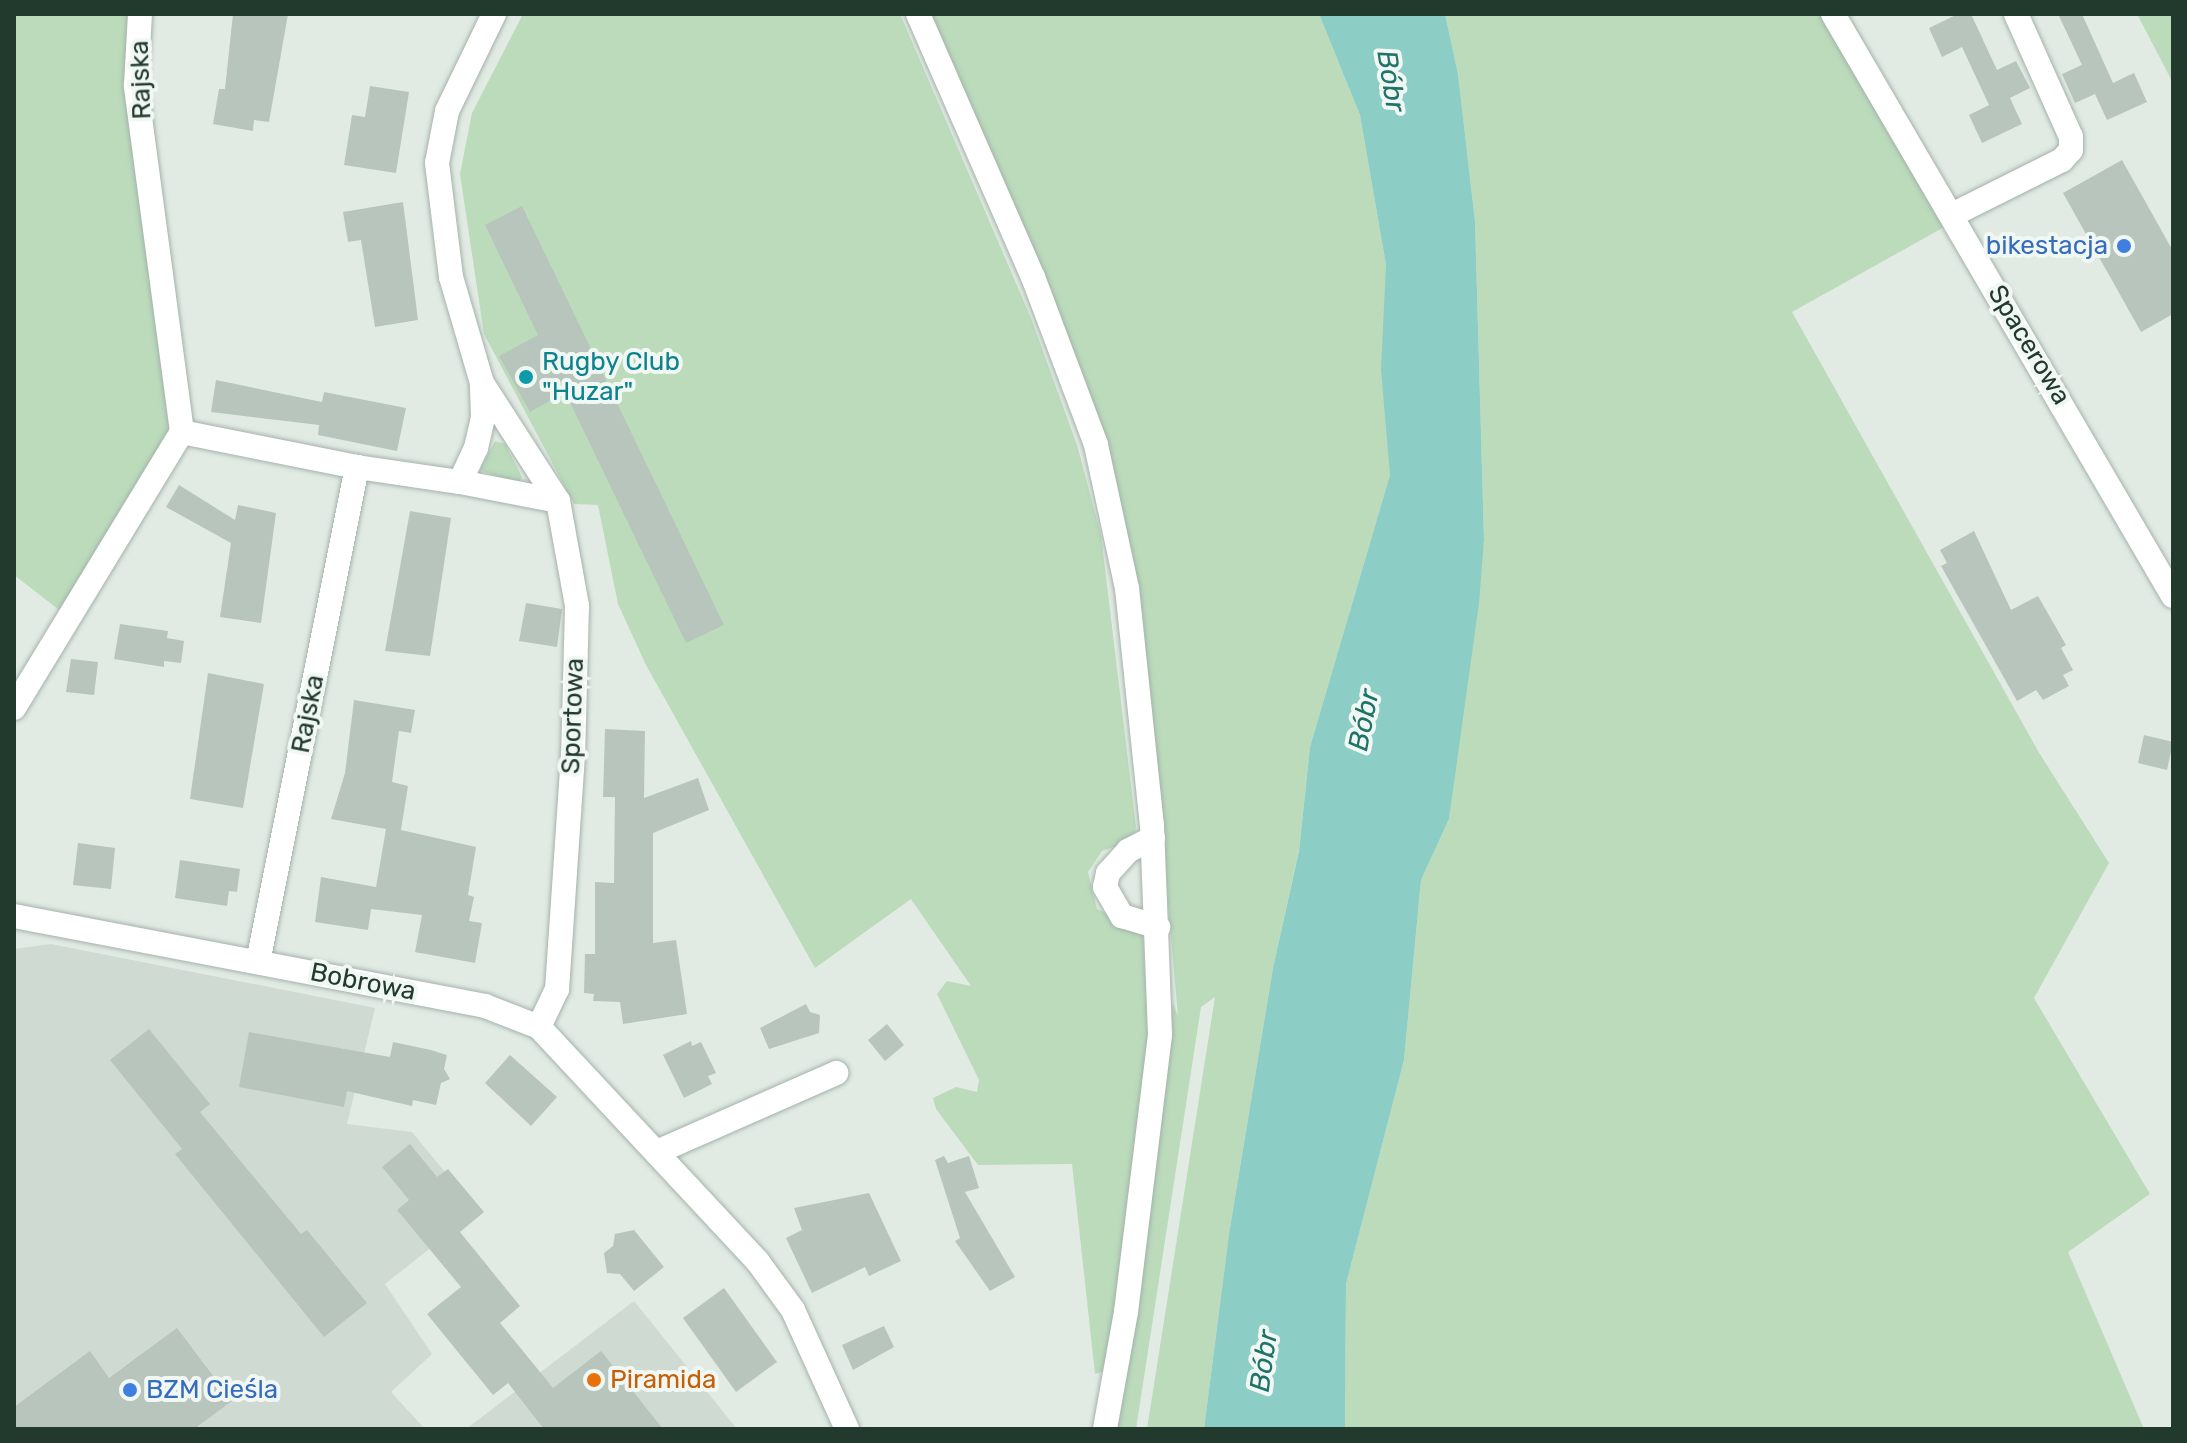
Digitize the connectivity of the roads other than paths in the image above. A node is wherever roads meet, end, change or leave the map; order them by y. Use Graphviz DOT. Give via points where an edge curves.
graph roads {
  1 [pos="140,14"];
  2 [pos="494,14"];
  3 [pos="918,14"];
  4 [pos="1833,14"];
  5 [pos="2016,14"];
  6 [pos="1952,215"];
  7 [pos="482,383"];
  8 [pos="182,432"];
  9 [pos="357,467"];
  10 [pos="460,482"];
  11 [pos="558,501"];
  12 [pos="2173,596"];
  13 [pos="14,708"];
  14 [pos="1153,838"];
  15 [pos="14,916"];
  16 [pos="1158,927"];
  17 [pos="258,962"];
  18 [pos="539,1027"];
  19 [pos="836,1073"];
  20 [pos="657,1152"];
  21 [pos="847,1429"];
  22 [pos="1105,1429"];
  1 -- 8 [label="street, Rajska" via="136,85"];
  2 -- 7 [label="street" via="447,111 437,163 451,277"];
  3 -- 14 [label="street" via="1033,277 1096,445 1127,588"];
  4 -- 6 [label="street, Spacerowa"];
  5 -- 6 [label="street" via="2071,137 2071,150 2062,160"];
  6 -- 12 [label="street, Spacerowa"];
  7 -- 10 [label="street" via="480,433"];
  7 -- 11 [label="street"];
  8 -- 9 [label="street"];
  8 -- 13 [label="street"];
  9 -- 10 [label="street"];
  9 -- 17 [label="street, Rajska"];
  10 -- 11 [label="street"];
  11 -- 18 [label="street, Sportowa" via="577,606 573,755 557,989"];
  14 -- 16 [label="street"];
  14 -- 16 [label="street" via="1128,851 1108,873 1105,887 1122,916"];
  15 -- 17 [label="street, Bobrowa"];
  16 -- 22 [label="street" via="1160,1035 1126,1312"];
  17 -- 18 [label="street, Bobrowa" via="485,1006"];
  18 -- 20 [label="street, Bobrowa"];
  19 -- 20 [label="street"];
  20 -- 21 [label="street, Bobrowa" via="758,1262 793,1310"];
}
